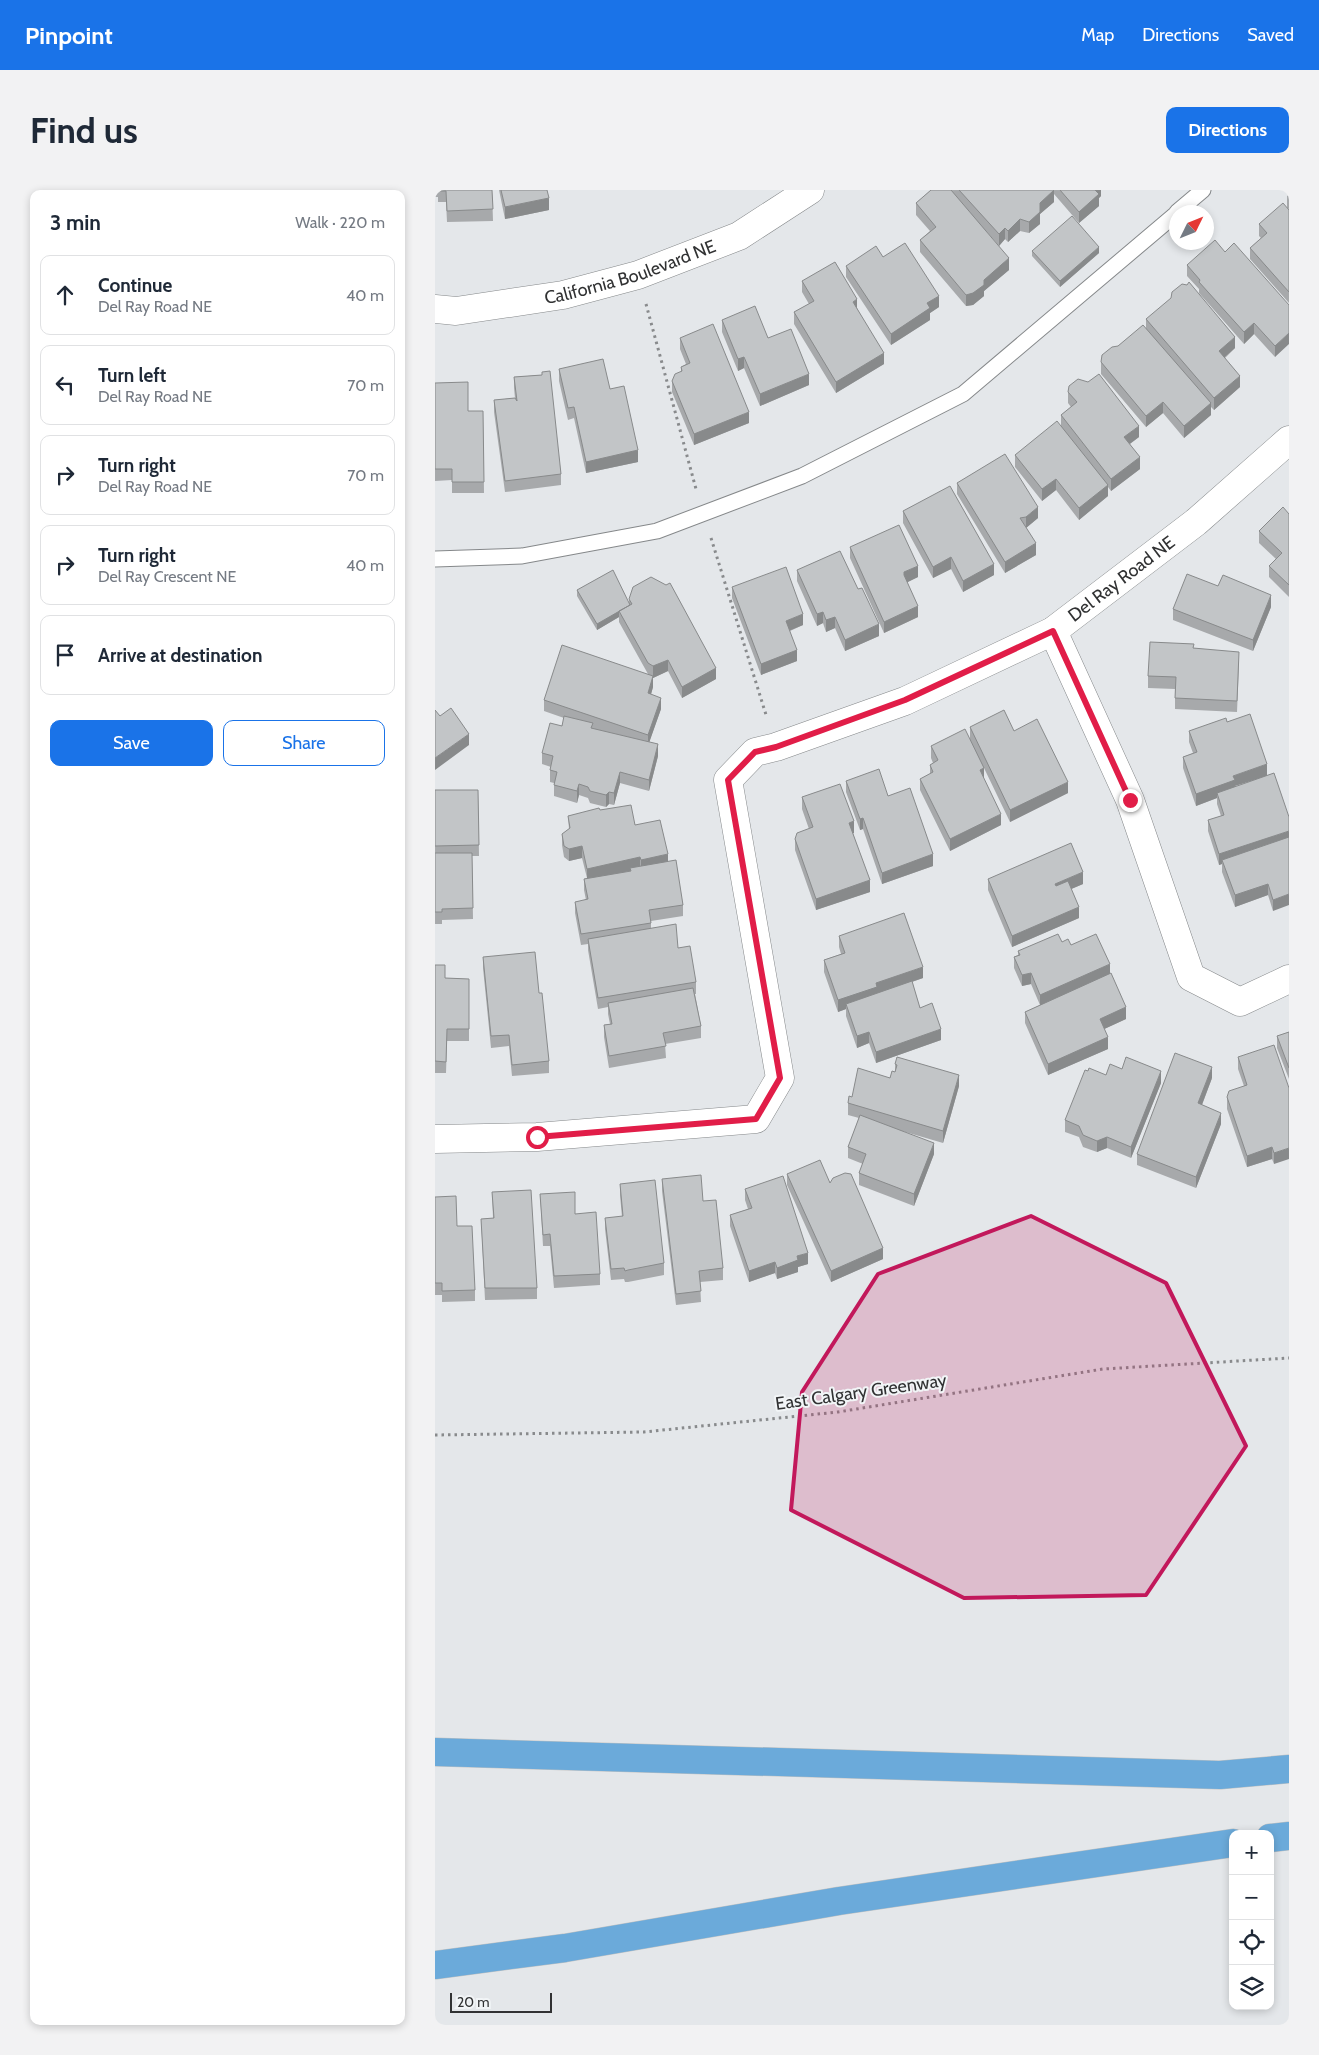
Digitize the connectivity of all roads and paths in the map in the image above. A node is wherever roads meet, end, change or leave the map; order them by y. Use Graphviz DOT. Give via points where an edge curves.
graph roads {
  1 [pos="811,190"];
  2 [pos="1203,190"];
  3 [pos="1186,205"];
  4 [pos="1169,220"];
  5 [pos="435,309"];
  6 [pos="1289,440"];
  7 [pos="435,560"];
  8 [pos="1053,631"];
  9 [pos="1289,979"];
  10 [pos="435,1139"];
  11 [pos="1289,1358"];
  12 [pos="435,1435"];
  13 [pos="435,1752"];
  14 [pos="1289,1770"];
  15 [pos="1289,1836"];
  16 [pos="1274,1838"];
  17 [pos="1229,1844"];
  18 [pos="435,1965"];
  1 -- 5 [label="street, California Boulevard NE" via="739,236 638,275 563,295 456,311"];
  2 -- 3 [label="lane"];
  4 -- 7 [label="lane" via="963,394 801,476 657,531 522,556"];
  6 -- 8 [label="street, Del Ray Road NE" via="1196,522"];
  8 -- 9 [label="street" via="1130,800 1191,977 1240,1002"];
  8 -- 10 [label="street, Del Ray Road NE" via="905,700 755,752 728,780 780,1078 756,1119 537,1137"];
  11 -- 12 [label="path, East Calgary Greenway" via="1103,1368 839,1412 644,1432"];
  13 -- 14 [label="highway" via="1220,1775"];
  15 -- 16 [label="highway"];
  17 -- 18 [label="highway" via="839,1900 565,1948"];
}
